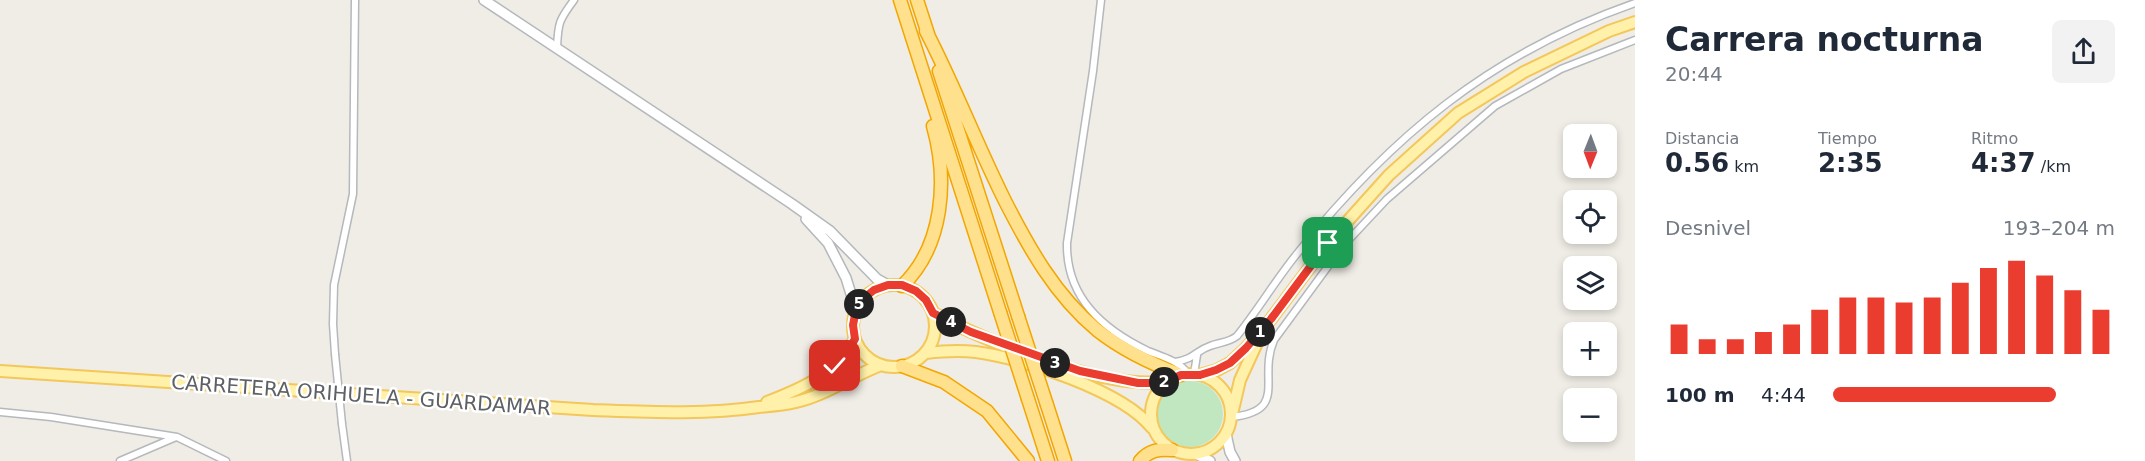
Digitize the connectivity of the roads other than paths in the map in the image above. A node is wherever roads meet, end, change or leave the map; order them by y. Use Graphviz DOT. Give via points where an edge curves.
graph roads {
  1 [pos="355,0"];
  2 [pos="484,0"];
  3 [pos="574,0"];
  4 [pos="899,0"];
  5 [pos="917,0"];
  6 [pos="1101,0"];
  7 [pos="1635,3"];
  8 [pos="1635,22"];
  9 [pos="927,31"];
  10 [pos="1635,40"];
  11 [pos="557,48"];
  12 [pos="792,204"];
  13 [pos="888,285"];
  14 [pos="902,285"];
  15 [pos="856,310"];
  16 [pos="933,313"];
  17 [pos="1271,319"];
  18 [pos="855,339"];
  19 [pos="926,353"];
  20 [pos="1194,356"];
  21 [pos="1175,362"];
  22 [pos="881,365"];
  23 [pos="902,366"];
  24 [pos="0,371"];
  25 [pos="1189,374"];
  26 [pos="1168,381"];
  27 [pos="0,412"];
  28 [pos="722,412"];
  29 [pos="1231,416"];
  30 [pos="1155,432"];
  31 [pos="1226,434"];
  32 [pos="177,437"];
  33 [pos="1172,450"];
  34 [pos="1196,454"];
  35 [pos="120,461"];
  36 [pos="226,461"];
  37 [pos="347,461"];
  38 [pos="1028,461"];
  39 [pos="1048,461"];
  40 [pos="1065,461"];
  41 [pos="1140,461"];
  42 [pos="1210,461"];
  43 [pos="1235,461"];
  1 -- 37 [label="street, bridge" via="353,194 334,285 333,324"];
  2 -- 11 [label="main road"];
  3 -- 11 [label="street" via="558,24"];
  4 -- 14 [label="highway" via="941,165 936,227 924,259"];
  4 -- 39 [label="highway, bridge"];
  5 -- 9 [label="highway"];
  6 -- 21 [label="street" via="1067,258 1078,291 1096,317 1132,343"];
  7 -- 20 [label="street" via="1527,50 1419,124 1326,218 1237,336"];
  8 -- 17 [label="main road" via="1524,72 1458,113 1389,175 1328,243"];
  9 -- 25 [label="highway" via="988,166 1053,284 1098,331 1158,366"];
  9 -- 40 [label="highway, bridge"];
  10 -- 29 [label="street" via="1561,69 1494,106 1387,199 1343,246 1274,340 1268,358 1267,400 1263,407 1248,416"];
  11 -- 12 [label="main road"];
  12 -- 13 [label="main road" via="830,231 877,279"];
  12 -- 15 [label="main road" via="828,243 846,278"];
  13 -- 14 [label="main road"];
  13 -- 15 [label="main road" via="874,290"];
  14 -- 16 [label="main road" via="921,295"];
  15 -- 18 [label="main road"];
  16 -- 19 [label="main road" via="933,340"];
  16 -- 26 [label="main road" via="996,342 1080,371 1138,383"];
  17 -- 25 [label="main road" via="1230,363 1216,370"];
  17 -- 29 [label="main road" via="1251,352"];
  18 -- 22 [label="main road" via="864,354"];
  18 -- 28 [label="main road, CARRETERA ORIHUELA - GUARDAMAR" via="835,366 805,385 763,404"];
  19 -- 23 [label="main road"];
  19 -- 30 [label="main road" via="978,352 1055,373 1114,398 1145,419"];
  20 -- 21 [label="street"];
  20 -- 25 [label="street"];
  21 -- 25 [label="street"];
  22 -- 23 [label="main road"];
  22 -- 28 [label="main road, CARRETERA ORIHUELA - GUARDAMAR" via="796,402"];
  23 -- 38 [label="highway" via="944,382 987,411"];
  24 -- 28 [label="main road, CARRETERA ORIHUELA - GUARDAMAR" via="593,410"];
  25 -- 26 [label="main road"];
  25 -- 29 [label="main road" via="1212,380 1222,389 1229,400"];
  26 -- 30 [label="main road" via="1159,389 1151,410"];
  27 -- 32 [label="street"];
  29 -- 31 [label="main road"];
  30 -- 33 [label="main road"];
  31 -- 34 [label="main road" via="1219,444"];
  31 -- 43 [label="main road"];
  32 -- 35 [label="street"];
  32 -- 36 [label="street"];
  33 -- 34 [label="main road"];
  33 -- 41 [label="highway" via="1151,452"];
  34 -- 42 [label="main road"];
}
